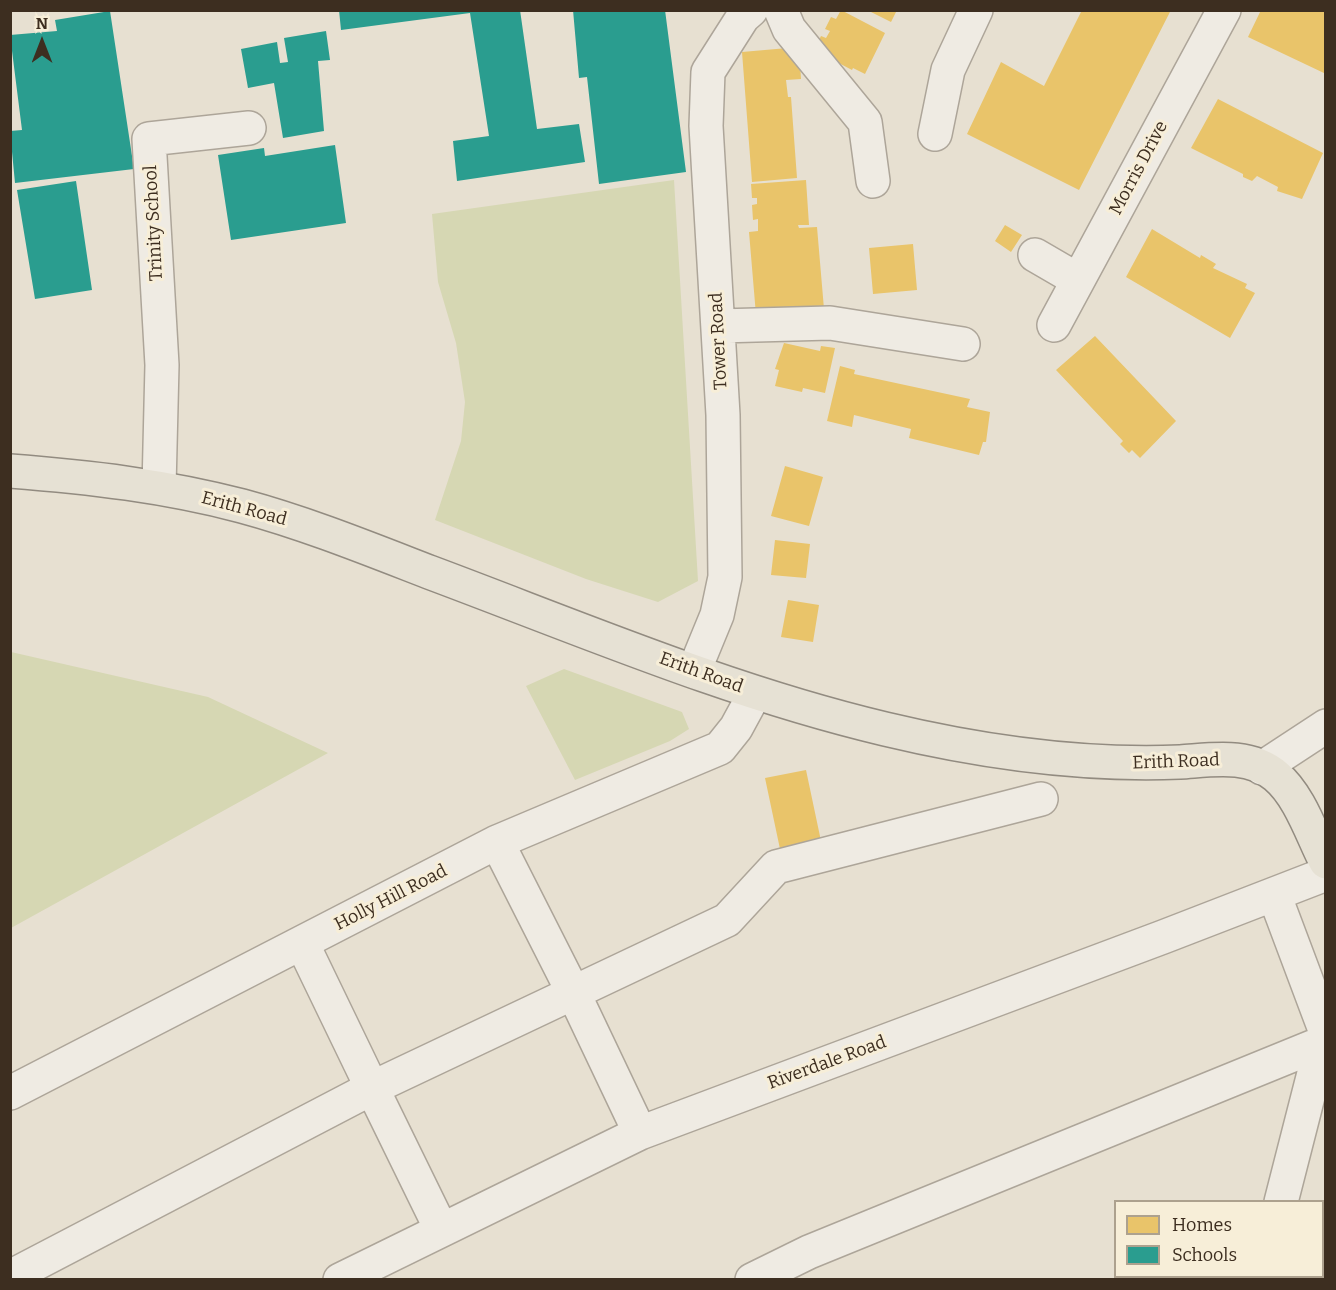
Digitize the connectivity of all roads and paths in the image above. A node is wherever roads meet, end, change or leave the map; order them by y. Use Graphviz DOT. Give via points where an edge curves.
graph roads {
  1 [pos="781,10"];
  2 [pos="976,10"];
  3 [pos="1224,10"];
  4 [pos="745,13"];
  5 [pos="249,128"];
  6 [pos="935,134"];
  7 [pos="873,181"];
  8 [pos="1035,255"];
  9 [pos="1078,280"];
  10 [pos="1054,325"];
  11 [pos="719,326"];
  12 [pos="963,344"];
  13 [pos="10,471"];
  14 [pos="159,487"];
  15 [pos="694,671"];
  16 [pos="755,693"];
  17 [pos="1326,726"];
  18 [pos="1262,768"];
  19 [pos="1041,799"];
  20 [pos="497,842"];
  21 [pos="1326,862"];
  22 [pos="1326,874"];
  23 [pos="1274,894"];
  24 [pos="302,944"];
  25 [pos="573,992"];
  26 [pos="1322,1043"];
  27 [pos="372,1088"];
  28 [pos="10,1094"];
  29 [pos="640,1133"];
  30 [pos="1282,1200"];
  31 [pos="441,1228"];
  32 [pos="10,1277"];
  33 [pos="340,1280"];
  34 [pos="752,1280"];
  1 -- 7 [label="street" via="789,29 865,122"];
  2 -- 6 [label="street" via="948,70"];
  3 -- 9 [label="street, Morris Drive"];
  4 -- 11 [label="street, Tower Road" via="708,72 706,126"];
  5 -- 14 [label="street, Trinity School" via="149,139 162,408"];
  8 -- 9 [label="street"];
  9 -- 10 [label="street, Morris Drive"];
  11 -- 12 [label="street" via="830,323"];
  11 -- 15 [label="street, Tower Road" via="725,577 717,615"];
  13 -- 14 [label="main road, Erith Road"];
  14 -- 15 [label="main road, Erith Road" via="242,506 328,534"];
  15 -- 16 [label="main road, Erith Road"];
  16 -- 18 [label="main road, Erith Road" via="886,729 1040,758 1136,764 1246,760"];
  16 -- 20 [label="street, Holly Hill Road" via="720,748"];
  17 -- 18 [label="street"];
  18 -- 21 [label="main road" via="1277,776 1295,802"];
  19 -- 25 [label="street" via="776,867 728,920"];
  20 -- 24 [label="street, Holly Hill Road"];
  20 -- 25 [label="street"];
  22 -- 23 [label="street, Riverdale Road"];
  23 -- 26 [label="street" via="1325,1030"];
  23 -- 29 [label="street, Riverdale Road"];
  24 -- 27 [label="street"];
  24 -- 28 [label="street, Holly Hill Road"];
  25 -- 27 [label="street"];
  25 -- 29 [label="street"];
  26 -- 30 [label="street"];
  26 -- 34 [label="street" via="820,1248"];
  27 -- 31 [label="street"];
  27 -- 32 [label="street"];
  29 -- 31 [label="street, Riverdale Road"];
  31 -- 33 [label="street, Riverdale Road"];
}
